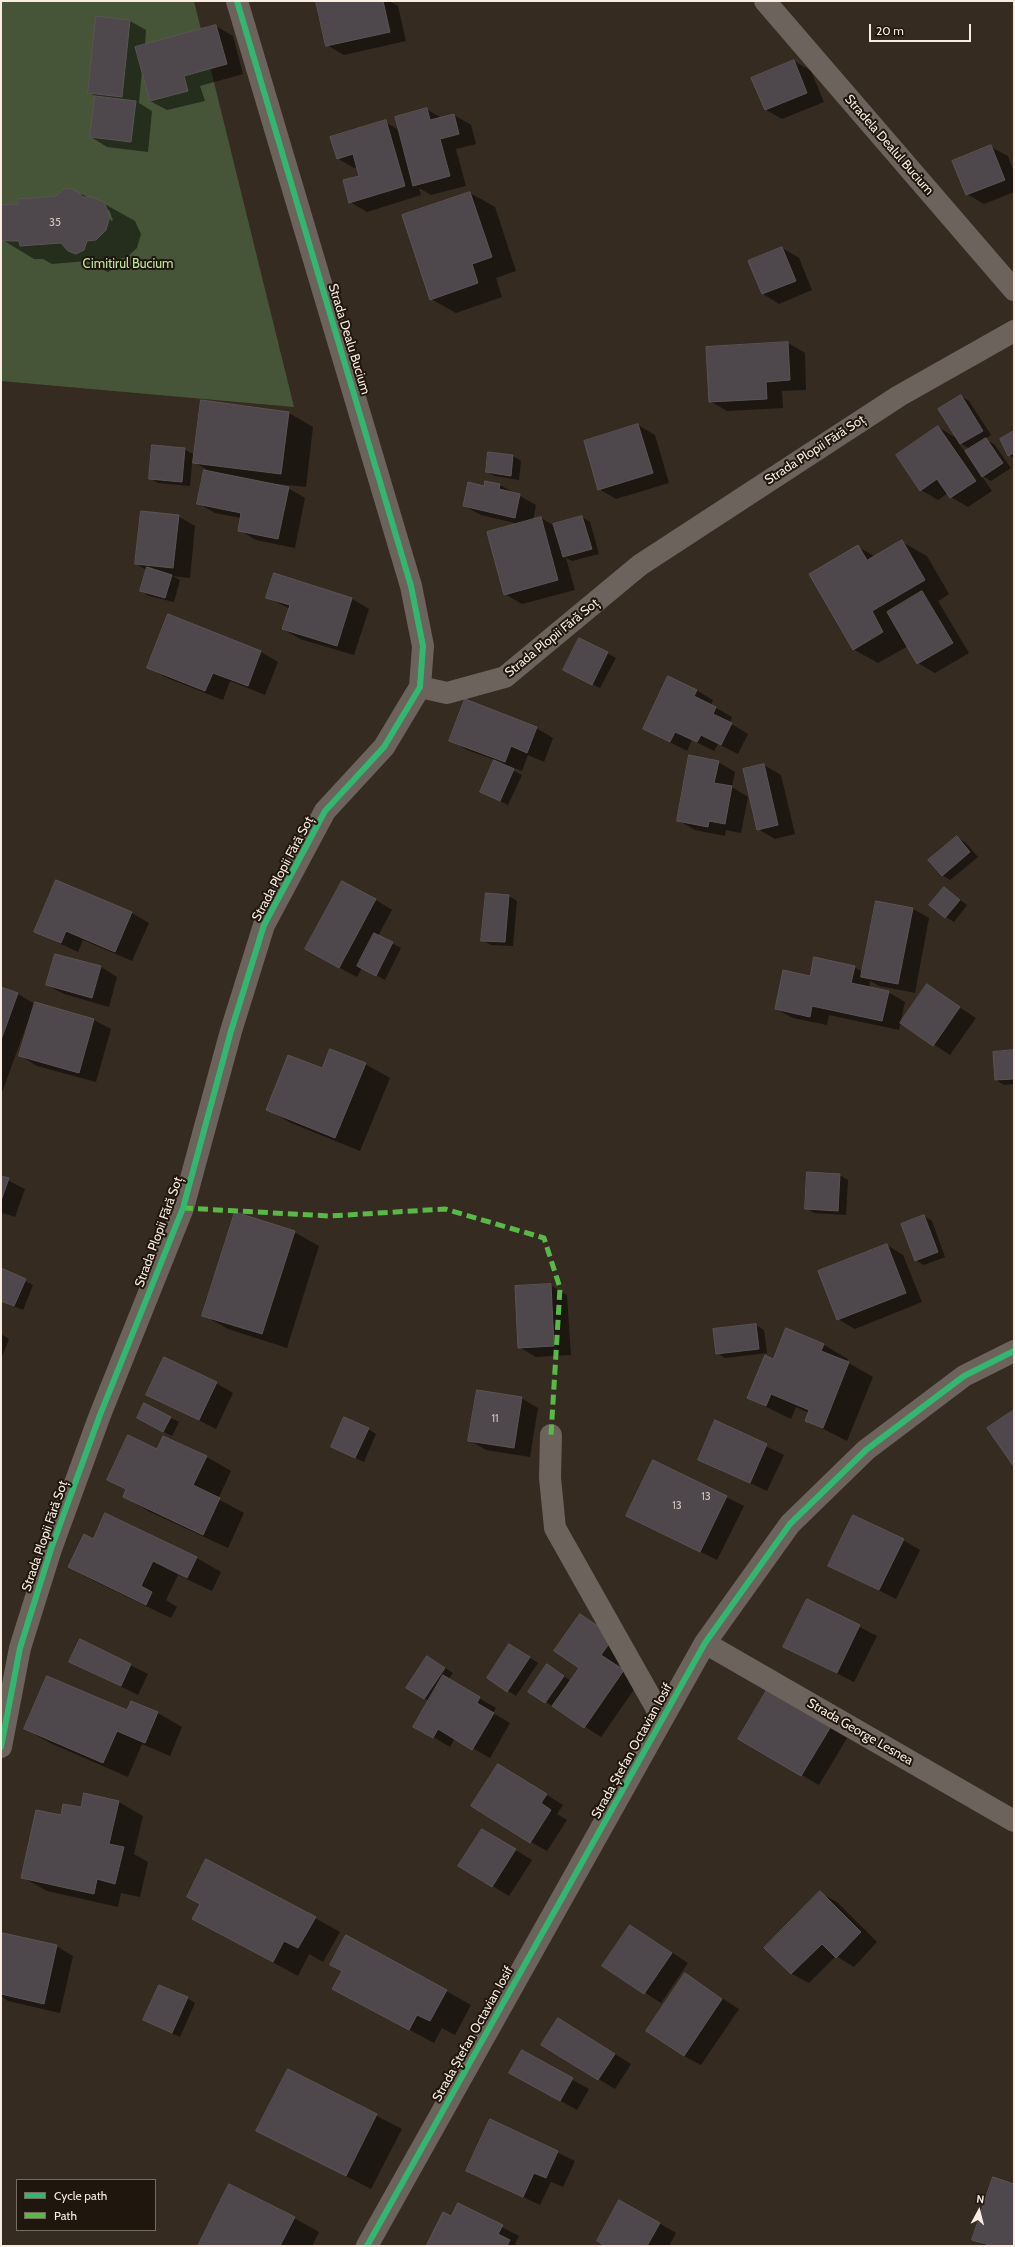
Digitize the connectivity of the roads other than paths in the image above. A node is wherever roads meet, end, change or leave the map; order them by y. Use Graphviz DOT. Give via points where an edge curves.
graph roads {
  1 [pos="237,1"];
  2 [pos="765,1"];
  3 [pos="1014,290"];
  4 [pos="1014,331"];
  5 [pos="420,687"];
  6 [pos="1014,1351"];
  7 [pos="551,1435"];
  8 [pos="705,1643"];
  9 [pos="662,1718"];
  10 [pos="1,1747"];
  11 [pos="1014,1822"];
  12 [pos="368,2246"];
  1 -- 5 [label="street, Strada Dealu Bucium" via="411,586 423,646"];
  2 -- 3 [label="street, Stradela Dealul Bucium"];
  4 -- 5 [label="street, Strada Plopii Fără Soț" via="899,396 640,565 505,678 447,693"];
  5 -- 10 [label="street, Strada Plopii Fără Soț" via="384,747 325,811 264,925 231,1031 183,1208 100,1415 51,1549 20,1648"];
  6 -- 8 [label="street, Strada Ștefan Octavian Iosif" via="964,1376 866,1450 790,1524"];
  7 -- 9 [label="street" via="550,1478 556,1528"];
  8 -- 9 [label="street, Strada Ștefan Octavian Iosif"];
  8 -- 11 [label="street, Strada George Lesnea"];
  9 -- 12 [label="street, Strada Ștefan Octavian Iosif"];
}
